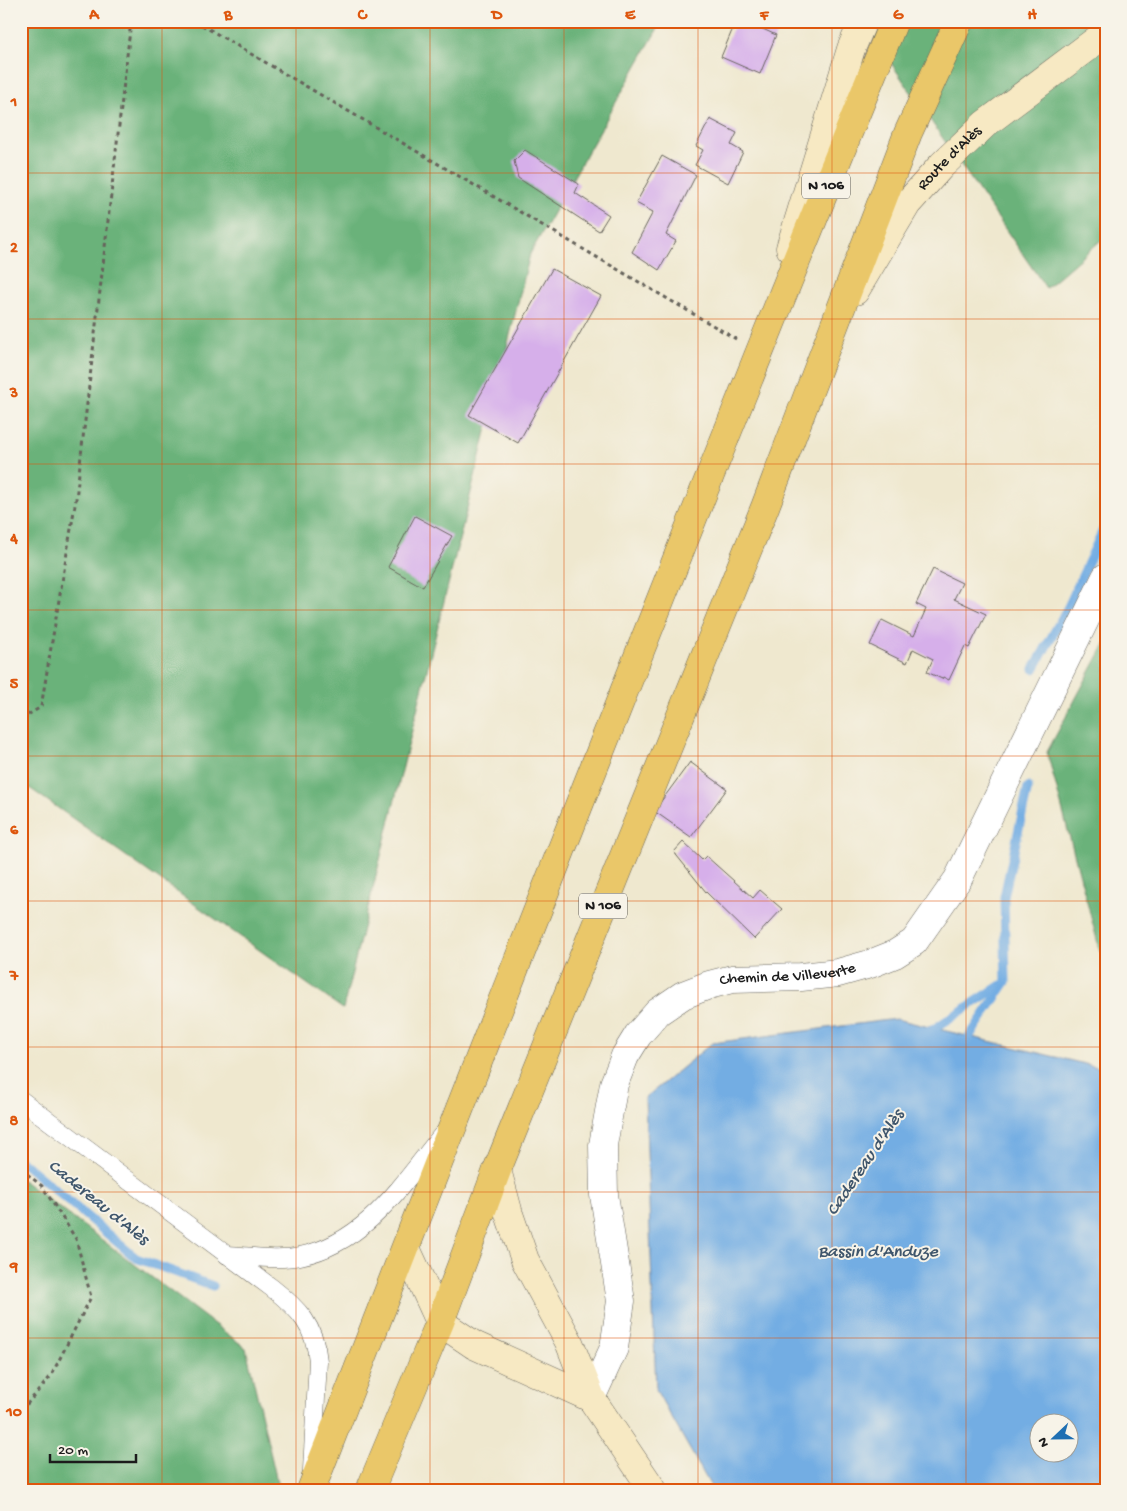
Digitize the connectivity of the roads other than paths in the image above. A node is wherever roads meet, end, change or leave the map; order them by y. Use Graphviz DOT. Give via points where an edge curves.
graph roads {
  1 [pos="862,21"];
  2 [pos="894,21"];
  3 [pos="959,21"];
  4 [pos="1106,33"];
  5 [pos="836,323"];
  6 [pos="759,350"];
  7 [pos="1106,577"];
  8 [pos="21,1100"];
  9 [pos="455,1118"];
  10 [pos="497,1170"];
  11 [pos="406,1248"];
  12 [pos="227,1255"];
  13 [pos="440,1322"];
  14 [pos="591,1398"];
  15 [pos="311,1489"];
  16 [pos="370,1490"];
  17 [pos="653,1490"];
  1 -- 6 [label="main road"];
  2 -- 6 [label="main road, N 106"];
  3 -- 5 [label="main road, N 106" via="908,134"];
  4 -- 5 [label="main road, Route d'Alès" via="985,124 942,166 908,204"];
  5 -- 10 [label="main road, N 106"];
  6 -- 9 [label="main road, N 106"];
  7 -- 14 [label="street, Chemin de Villeverte" via="958,879 914,942 895,954 838,973 732,979 709,985 682,995 658,1012 638,1035 614,1084 603,1145 604,1195 622,1301 614,1348"];
  8 -- 12 [label="lane"];
  9 -- 11 [label="main road, N 106"];
  9 -- 12 [label="lane" via="384,1206 348,1238 299,1256"];
  10 -- 13 [label="main road, N 106"];
  10 -- 14 [label="main road" via="525,1260 569,1342"];
  11 -- 13 [label="main road"];
  11 -- 15 [label="main road, N 106"];
  12 -- 15 [label="lane" via="290,1302 310,1328 318,1361"];
  13 -- 14 [label="main road" via="474,1346"];
  13 -- 16 [label="main road, N 106"];
  14 -- 17 [label="main road"];
}
